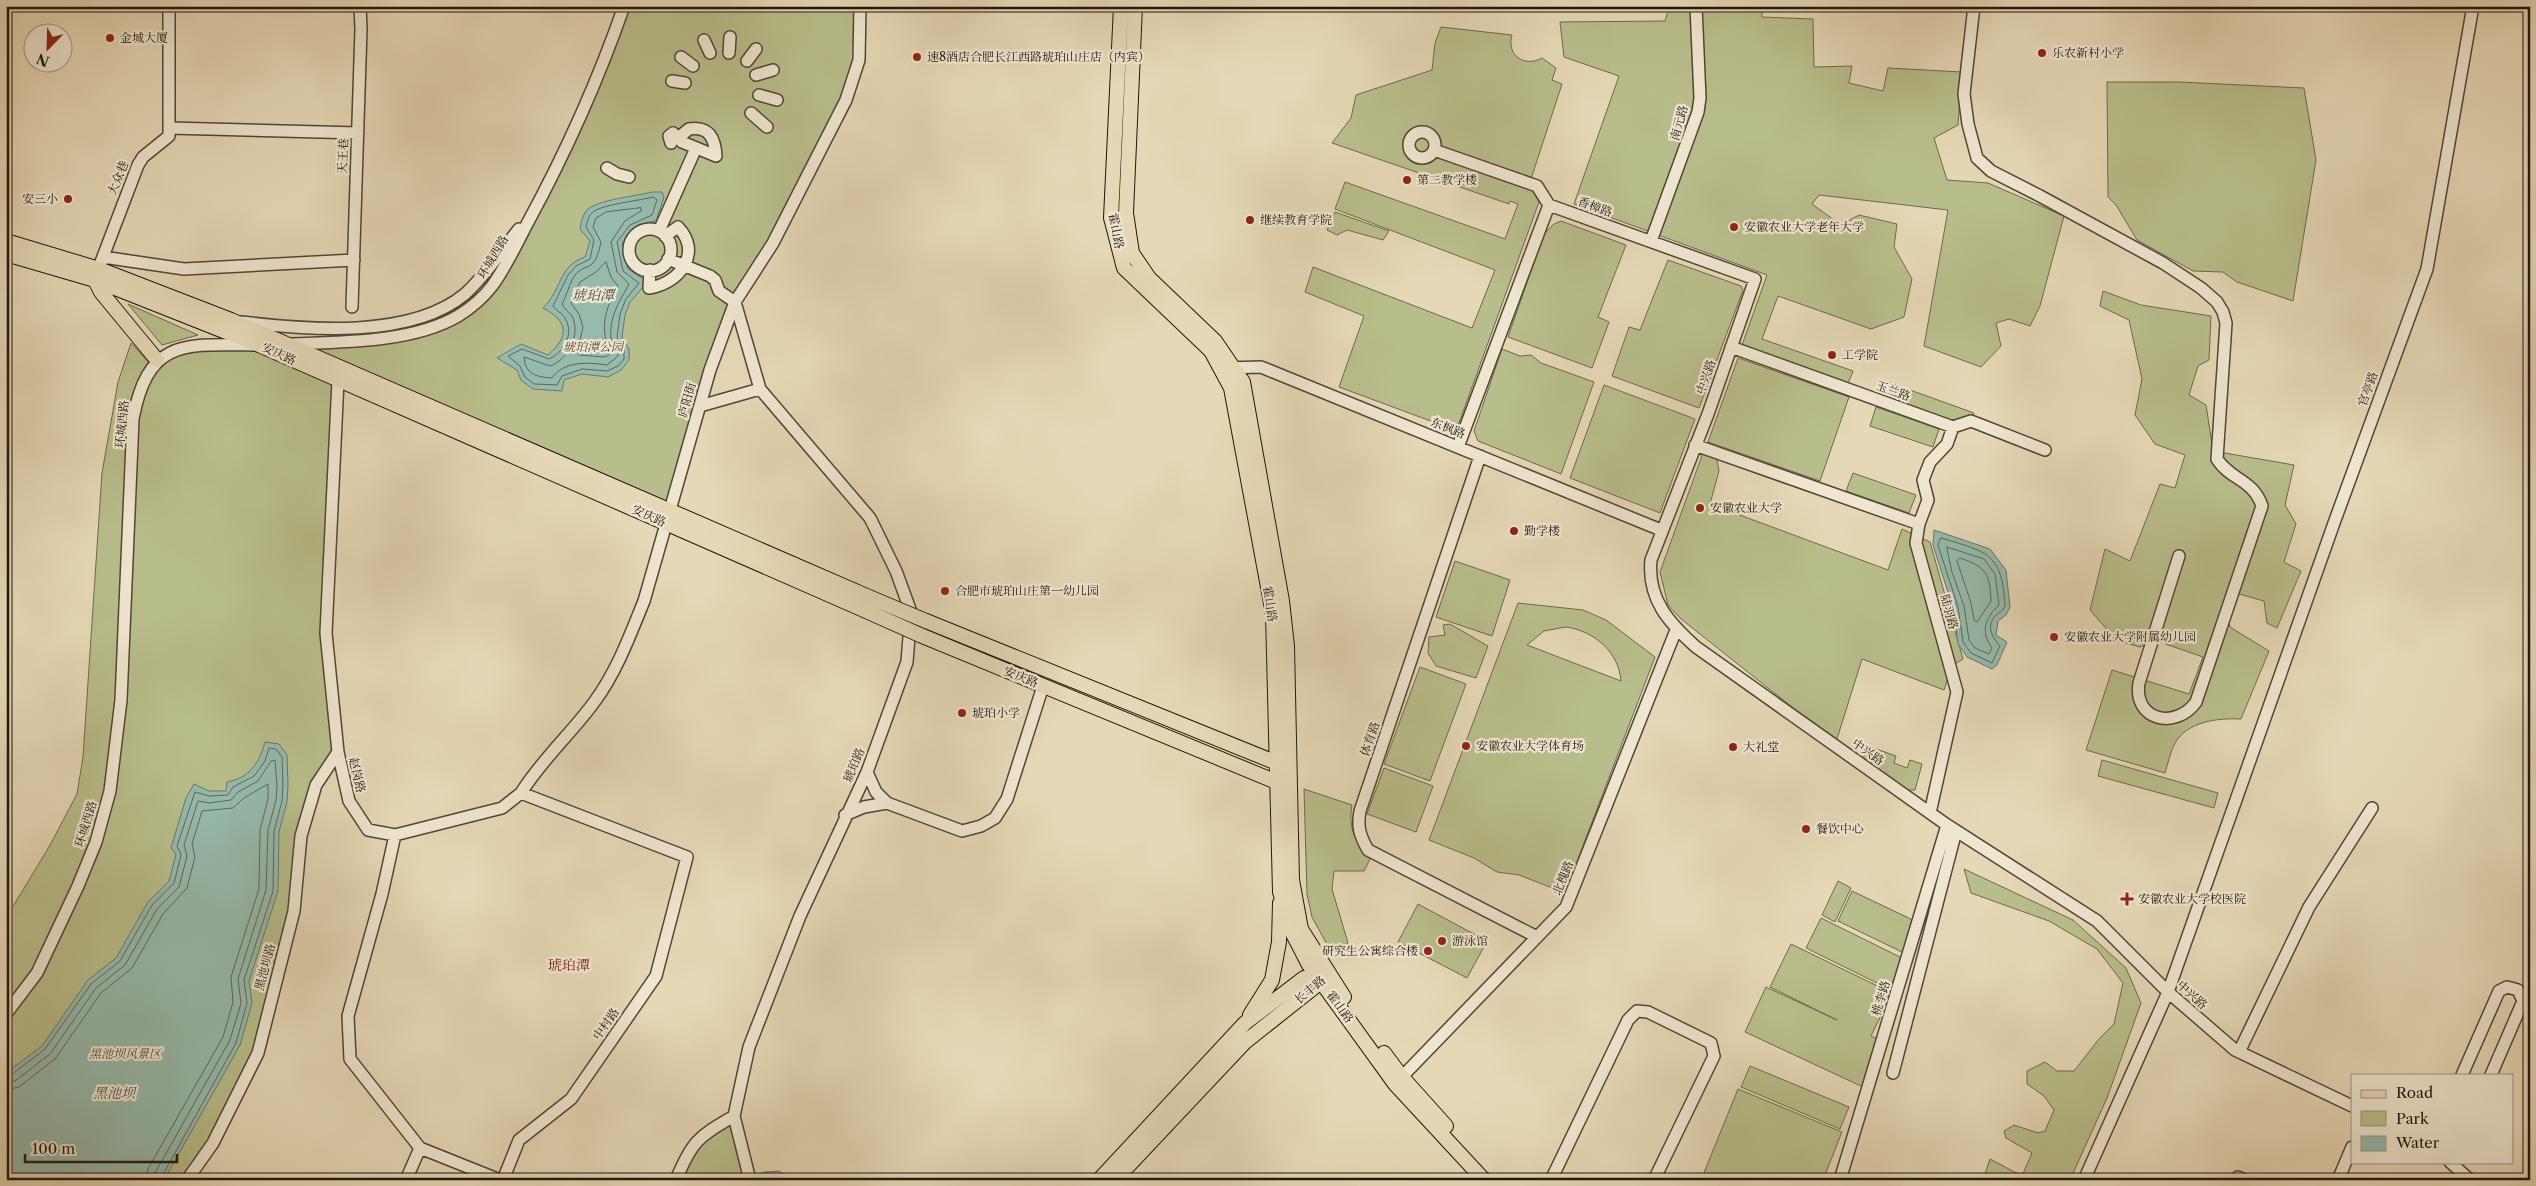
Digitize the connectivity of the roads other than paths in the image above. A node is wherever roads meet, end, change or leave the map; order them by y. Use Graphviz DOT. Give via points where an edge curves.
graph roads {
  1 [pos="169,6"];
  2 [pos="360,6"];
  3 [pos="624,6"];
  4 [pos="860,6"];
  5 [pos="1121,6"];
  6 [pos="1135,6"];
  7 [pos="1696,6"];
  8 [pos="1974,6"];
  9 [pos="2474,6"];
  10 [pos="730,36"];
  11 [pos="704,40"];
  12 [pos="756,49"];
  13 [pos="710,53"];
  14 [pos="729,53"];
  15 [pos="681,57"];
  16 [pos="747,61"];
  17 [pos="693,66"];
  18 [pos="773,70"];
  19 [pos="756,75"];
  20 [pos="672,81"];
  21 [pos="685,83"];
  22 [pos="758,95"];
  23 [pos="777,100"];
  24 [pos="751,113"];
  25 [pos="767,126"];
  26 [pos="170,128"];
  27 [pos="358,133"];
  28 [pos="696,148"];
  29 [pos="1434,150"];
  30 [pos="607,168"];
  31 [pos="630,177"];
  32 [pos="1549,205"];
  33 [pos="537,206"];
  34 [pos="665,238"];
  35 [pos="6,241"];
  36 [pos="1651,242"];
  37 [pos="6,254"];
  38 [pos="668,259"];
  39 [pos="354,260"];
  40 [pos="684,266"];
  41 [pos="99,269"];
  42 [pos="655,269"];
  43 [pos="1755,279"];
  44 [pos="666,284"];
  45 [pos="735,302"];
  46 [pos="352,307"];
  47 [pos="231,320"];
  48 [pos="259,344"];
  49 [pos="284,344"];
  50 [pos="1731,347"];
  51 [pos="157,360"];
  52 [pos="1227,368"];
  53 [pos="338,381"];
  54 [pos="760,390"];
  55 [pos="700,406"];
  56 [pos="1953,427"];
  57 [pos="1695,445"];
  58 [pos="1458,447"];
  59 [pos="2045,450"];
  60 [pos="1480,456"];
  61 [pos="667,517"];
  62 [pos="1919,524"];
  63 [pos="1661,530"];
  64 [pos="2180,556"];
  65 [pos="1676,630"];
  66 [pos="1043,686"];
  67 [pos="338,752"];
  68 [pos="1276,763"];
  69 [pos="1289,768"];
  70 [pos="867,772"];
  71 [pos="1276,782"];
  72 [pos="1290,788"];
  73 [pos="521,793"];
  74 [pos="887,803"];
  75 [pos="2372,808"];
  76 [pos="1930,813"];
  77 [pos="845,815"];
  78 [pos="1952,828"];
  79 [pos="395,835"];
  80 [pos="1280,892"];
  81 [pos="1537,937"];
  82 [pos="1323,978"];
  83 [pos="2168,992"];
  84 [pos="6,1014"];
  85 [pos="1245,1023"];
  86 [pos="2239,1052"];
  87 [pos="1893,1073"];
  88 [pos="2462,1074"];
  89 [pos="2491,1074"];
  90 [pos="1398,1081"];
  91 [pos="2351,1106"];
  92 [pos="734,1116"];
  93 [pos="420,1148"];
  94 [pos="2351,1149"];
  95 [pos="2453,1164"];
  96 [pos="748,1177"];
  97 [pos="187,1180"];
  98 [pos="406,1180"];
  99 [pos="502,1180"];
  100 [pos="676,1180"];
  101 [pos="1099,1180"];
  102 [pos="1115,1180"];
  103 [pos="1484,1180"];
  104 [pos="1496,1180"];
  105 [pos="1551,1180"];
  106 [pos="1654,1180"];
  107 [pos="1840,1180"];
  108 [pos="2084,1180"];
  109 [pos="2338,1180"];
  110 [pos="2470,1180"];
  1 -- 26 [label="street"];
  2 -- 27 [label="street, 天王巷"];
  3 -- 33 [label="street, 环城西路" via="564,154"];
  4 -- 45 [label="street, 庐阳街" via="858,60 846,100 773,243"];
  5 -- 52 [label="main road, 霍山路" via="1111,218 1124,268"];
  6 -- 52 [label="main road, 霍山路" via="1126,214 1132,253 1149,278 1215,340"];
  7 -- 36 [label="street, 南元路" via="1698,112"];
  8 -- 64 [label="street" via="1964,94 1977,158 1991,172 2163,263 2201,288 2224,312 2226,323 2217,459 2223,469 2247,483 2258,494 2262,506 2196,702 2189,712 2166,720 2154,716 2140,705 2137,695"];
  9 -- 83 [label="street, 官亭路" via="2428,269 2334,523"];
  10 -- 14 [label="street"];
  11 -- 13 [label="street"];
  12 -- 16 [label="street"];
  15 -- 17 [label="street"];
  18 -- 19 [label="street"];
  20 -- 21 [label="street"];
  22 -- 23 [label="street"];
  24 -- 25 [label="street"];
  26 -- 27 [label="street"];
  26 -- 41 [label="street, 大众巷" via="167,138 142,157 132,175"];
  27 -- 39 [label="street, 天王巷"];
  28 -- 28 [label="street" via="716,156 716,142 704,126 689,129 674,141"];
  28 -- 34 [label="street"];
  29 -- 32 [label="street" via="1537,186"];
  30 -- 31 [label="street"];
  32 -- 36 [label="street, 香樟路"];
  32 -- 58 [label="street"];
  33 -- 47 [label="street" via="465,294 440,310 412,320 359,328 284,327"];
  33 -- 49 [label="street, 环城西路" via="492,286 475,304 456,317 434,327 399,335"];
  34 -- 38 [label="street"];
  34 -- 40 [label="street" via="678,227 686,240"];
  34 -- 42 [label="street" via="646,229 630,242 633,262 638,267"];
  35 -- 41 [label="main road, 安庆路"];
  36 -- 43 [label="street, 香樟路"];
  37 -- 41 [label="main road, 安庆路"];
  38 -- 40 [label="street"];
  38 -- 42 [label="street"];
  39 -- 41 [label="street" via="184,269"];
  39 -- 46 [label="street, 天王巷"];
  40 -- 44 [label="street"];
  40 -- 45 [label="street" via="716,280 719,291"];
  41 -- 47 [label="main road, 安庆路"];
  41 -- 48 [label="main road, 安庆路"];
  41 -- 51 [label="main road" via="101,292"];
  42 -- 44 [label="street"];
  42 -- 44 [label="street" via="649,288"];
  43 -- 50 [label="street, 中兴路"];
  45 -- 54 [label="street"];
  45 -- 55 [label="street, 庐阳街"];
  47 -- 49 [label="main road, 安庆路"];
  48 -- 49 [label="street, 环城西路"];
  48 -- 51 [label="street, 环城西路" via="194,345"];
  48 -- 53 [label="main road, 安庆路"];
  49 -- 61 [label="main road, 安庆路"];
  50 -- 56 [label="street, 玉兰路"];
  50 -- 57 [label="street, 中兴路"];
  51 -- 84 [label="street, 环城西路" via="145,378 133,419 121,700 110,791 96,842 78,886 37,973"];
  52 -- 58 [label="street, 东枫路" via="1261,367"];
  52 -- 68 [label="main road, 霍山路" via="1273,614"];
  52 -- 69 [label="main road, 霍山路" via="1243,382 1282,600"];
  53 -- 61 [label="main road, 安庆路"];
  53 -- 67 [label="street, 赵岗路" via="326,633"];
  54 -- 55 [label="street"];
  54 -- 70 [label="street, 琥珀路" via="870,518 896,570 911,612 907,662"];
  55 -- 61 [label="street, 庐阳街"];
  56 -- 59 [label="street, 玉兰路" via="1971,422"];
  56 -- 62 [label="street, 陆羽路" via="1947,444 1930,462 1923,480 1928,500"];
  57 -- 62 [label="street"];
  57 -- 63 [label="street, 中兴路"];
  58 -- 60 [label="street, 东枫路"];
  60 -- 63 [label="street, 东枫路"];
  60 -- 81 [label="street, 体育路" via="1360,811 1358,826 1368,850"];
  61 -- 66 [label="main road, 安庆路, bridge" via="864,610"];
  61 -- 68 [label="main road, 安庆路, bridge"];
  61 -- 73 [label="street, 庐阳街" via="644,602 615,667 595,700 533,773"];
  62 -- 76 [label="street, 陆羽路" via="1916,543 1957,692"];
  63 -- 65 [label="street, 中兴路" via="1650,572 1656,600"];
  65 -- 76 [label="street, 中兴路" via="1696,648"];
  65 -- 81 [label="street, 北槐路" via="1566,907"];
  66 -- 71 [label="main road, 安庆路"];
  66 -- 74 [label="street" via="1006,799 995,818 982,826 962,831"];
  67 -- 79 [label="street, 赵岗路" via="349,801 368,830"];
  67 -- 97 [label="street, 黑池坝路" via="316,784 301,836 294,911 258,1054 213,1142"];
  68 -- 69 [label="main road, 安庆路"];
  68 -- 71 [label="main road, 霍山路"];
  69 -- 72 [label="main road, 霍山路"];
  70 -- 74 [label="street" via="876,792"];
  70 -- 77 [label="street, 琥珀路"];
  71 -- 72 [label="main road, 安庆路"];
  71 -- 80 [label="main road, 霍山路"];
  72 -- 82 [label="main road, 霍山路" via="1292,880 1301,929"];
  73 -- 79 [label="street, 赵岗路" via="502,808"];
  73 -- 99 [label="street, 中村路" via="687,857 656,976 571,1099 519,1140"];
  74 -- 77 [label="street"];
  75 -- 86 [label="street" via="2309,907"];
  76 -- 78 [label="street, 中兴路"];
  77 -- 92 [label="street, 琥珀路" via="800,916 749,1047"];
  78 -- 83 [label="street, 中兴路" via="2097,921"];
  78 -- 87 [label="street"];
  78 -- 107 [label="street, 桃李路"];
  79 -- 93 [label="street" via="348,1016 350,1059"];
  80 -- 82 [label="main road, 霍山路" via="1294,934"];
  80 -- 85 [label="main road" via="1279,942 1272,980"];
  81 -- 90 [label="street, 北槐路"];
  82 -- 85 [label="main road, 长丰路" via="1304,978"];
  82 -- 90 [label="main road, 霍山路"];
  82 -- 102 [label="main road, 长丰路" via="1245,1042"];
  83 -- 86 [label="street, 中兴路"];
  83 -- 108 [label="street, 官亭路"];
  85 -- 101 [label="main road, 长丰路"];
  86 -- 91 [label="street, 中兴路"];
  88 -- 89 [label="street" via="2499,991 2507,986 2518,990 2523,1001"];
  90 -- 103 [label="main road, 霍山路"];
  90 -- 104 [label="main road, 霍山路"];
  92 -- 96 [label="street, 琥珀路"];
  92 -- 100 [label="street" via="702,1134 691,1148"];
  93 -- 98 [label="street"];
  93 -- 99 [label="street"];
  94 -- 109 [label="street"];
  95 -- 110 [label="street"];
  105 -- 106 [label="street" via="1628,1020 1637,1010 1648,1012 1711,1042 1714,1049 1714,1056"];
}
